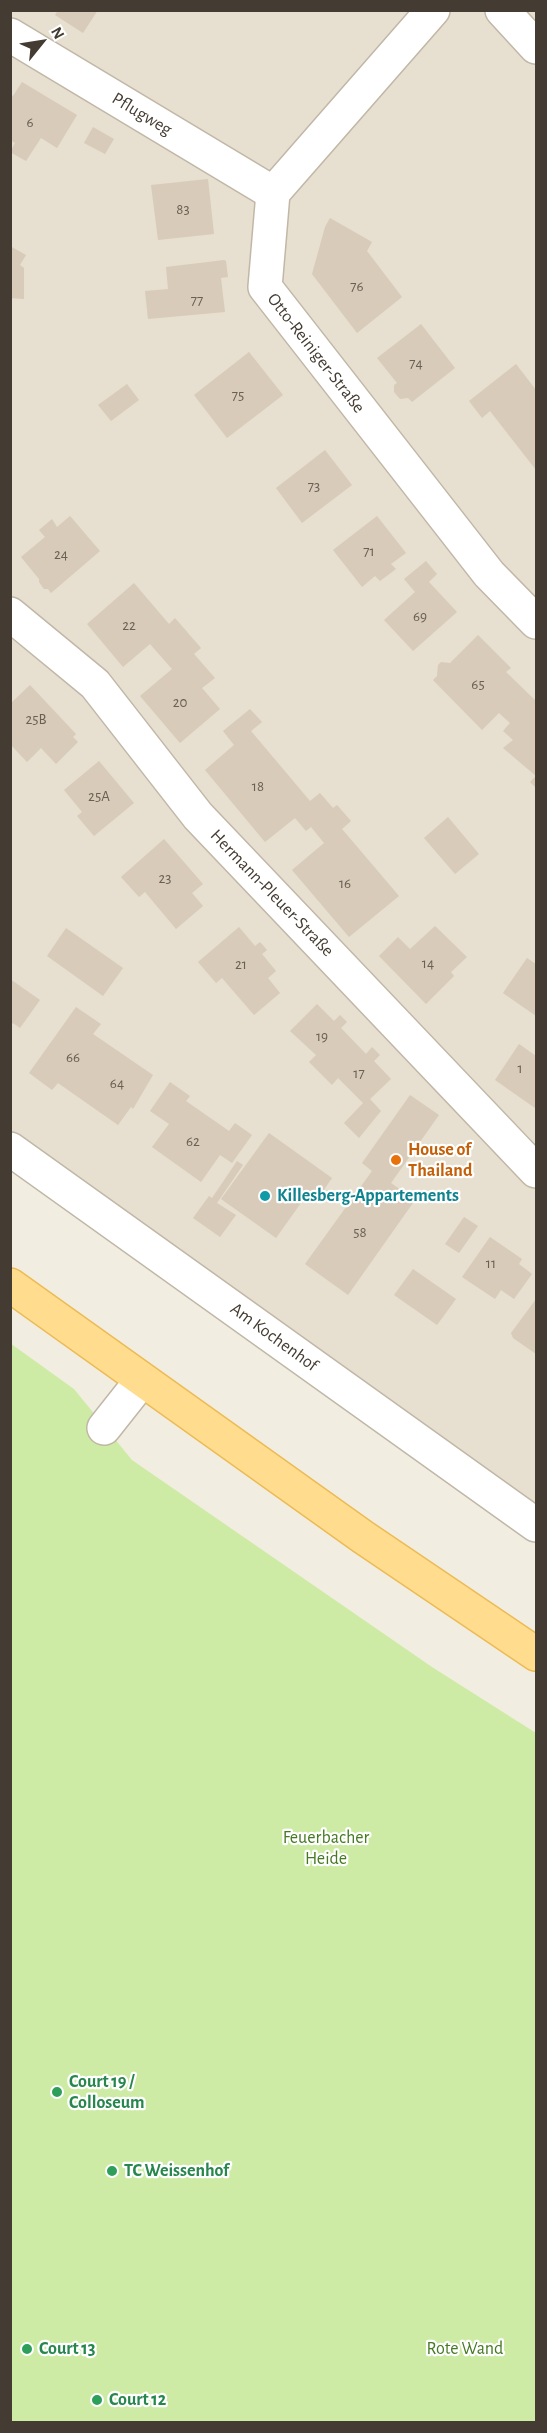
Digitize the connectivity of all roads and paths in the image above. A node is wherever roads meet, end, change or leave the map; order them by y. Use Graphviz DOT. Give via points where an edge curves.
graph roads {
  1 [pos="433,10"];
  2 [pos="502,10"];
  3 [pos="10,35"];
  4 [pos="537,47"];
  5 [pos="273,194"];
  6 [pos="10,614"];
  7 [pos="537,622"];
  8 [pos="10,1149"];
  9 [pos="535,1167"];
  10 [pos="10,1286"];
  11 [pos="142,1380"];
  12 [pos="104,1428"];
  13 [pos="537,1525"];
  14 [pos="537,1654"];
  1 -- 5 [label="street"];
  2 -- 4 [label="street"];
  3 -- 5 [label="street, Pflugweg"];
  5 -- 7 [label="street, Otto-Reiniger-Straße" via="265,287 482,565"];
  6 -- 9 [label="street, Hermann-Pleuer-Straße" via="95,684 198,816"];
  8 -- 13 [label="street, Am Kochenhof"];
  10 -- 11 [label="main road"];
  11 -- 12 [label="street"];
  11 -- 14 [label="main road" via="363,1537"];
}
